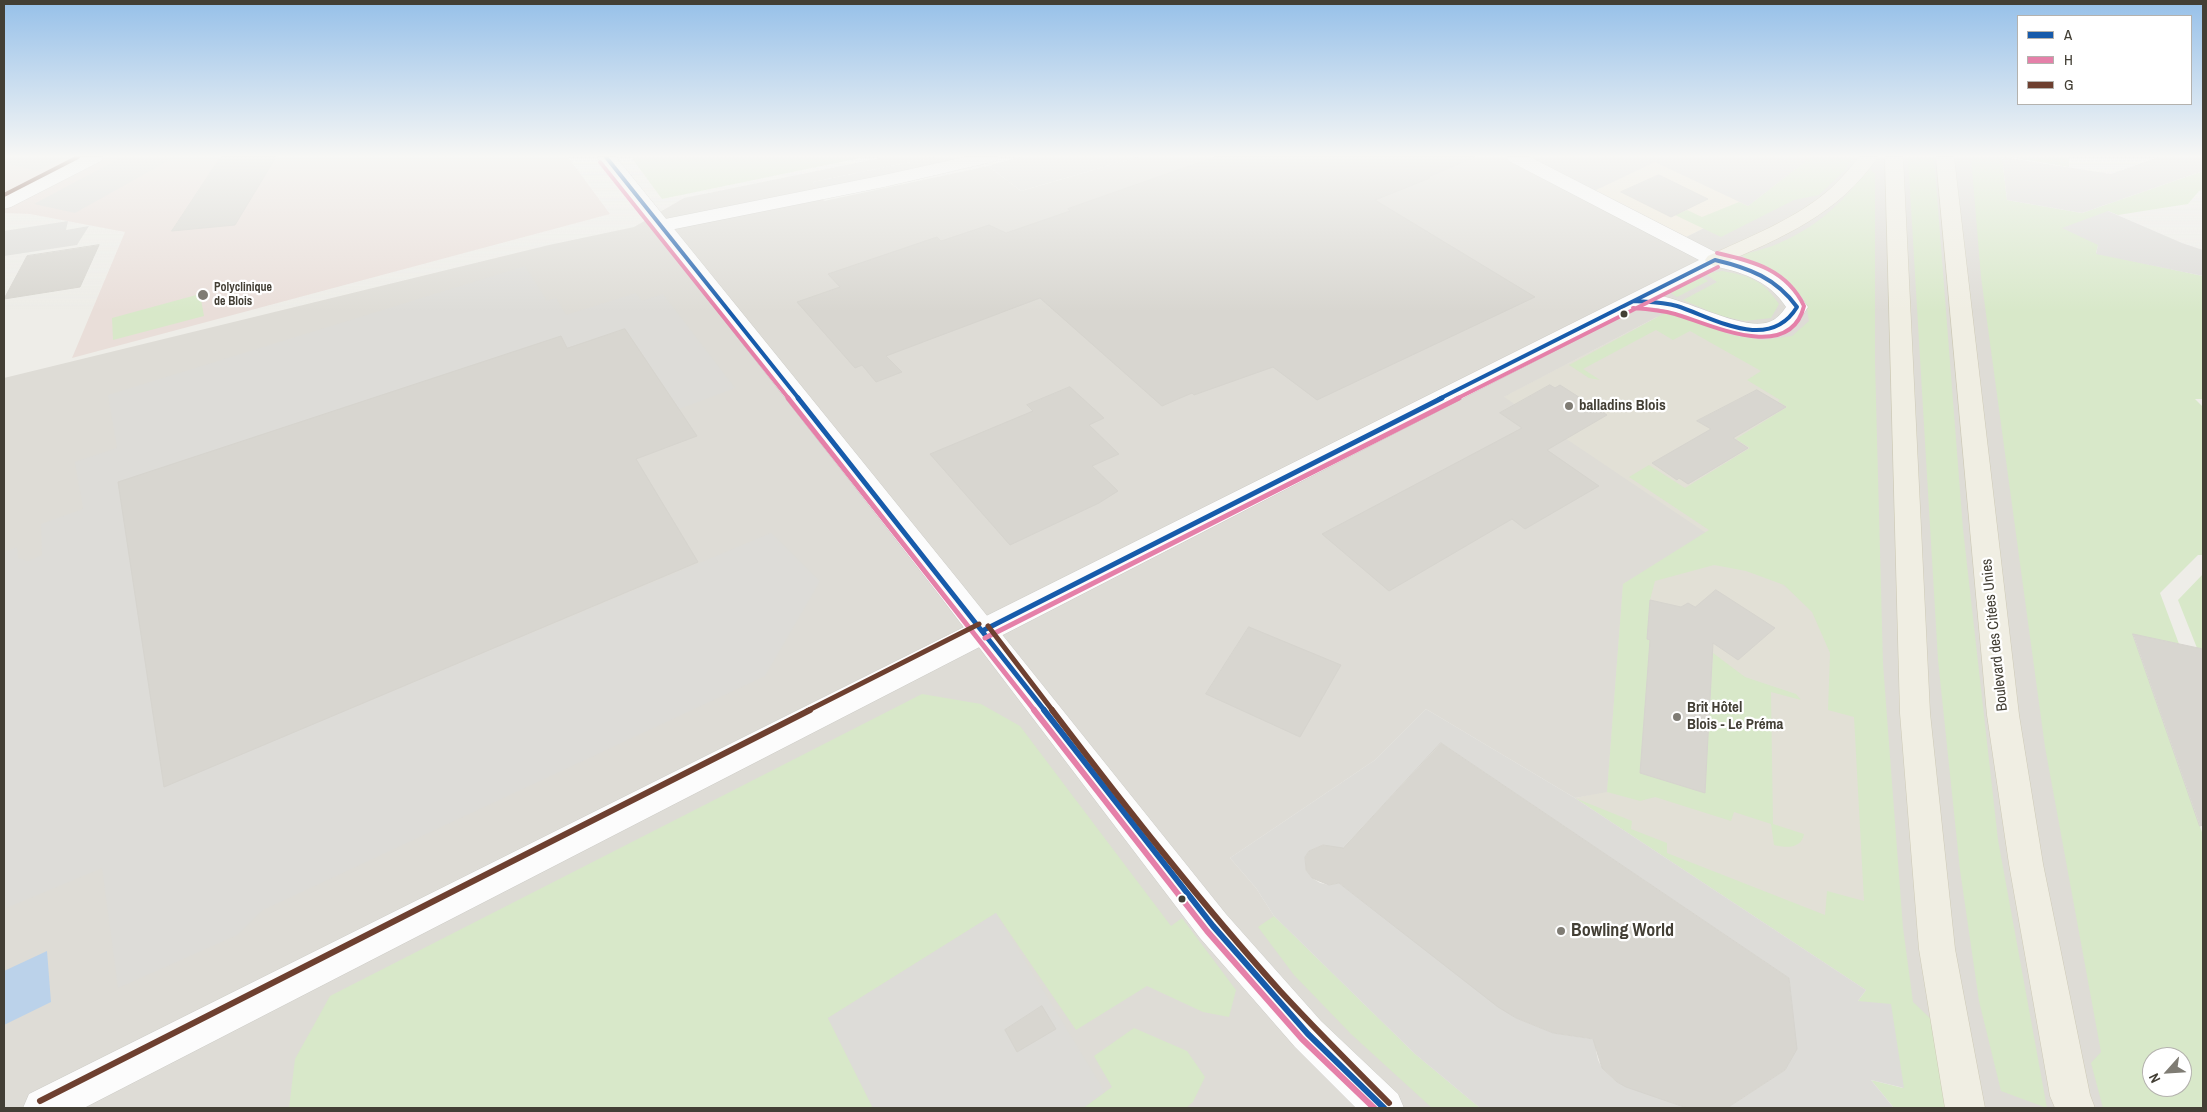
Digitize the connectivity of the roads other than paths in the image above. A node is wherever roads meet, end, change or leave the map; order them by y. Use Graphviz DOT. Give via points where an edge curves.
graph roads {
  1 [pos="647,209"];
  2 [pos="746,209"];
  3 [pos="1616,209"];
  4 [pos="1816,209"];
  5 [pos="1896,209"];
  6 [pos="1950,209"];
  7 [pos="660,226"];
  8 [pos="1715,260"];
  9 [pos="1634,302"];
  10 [pos="982,631"];
  11 [pos="43,1108"];
  12 [pos="1384,1108"];
  13 [pos="1966,1108"];
  14 [pos="2075,1108"];
  1 -- 7 [label="street"];
  2 -- 7 [label="street"];
  3 -- 8 [label="street"];
  4 -- 8 [label="main road"];
  5 -- 13 [label="main road" via="1915,713 1937,949"];
  6 -- 14 [label="main road, Boulevard des Citées Unies" via="2003,715 2026,864 2070,1096"];
  7 -- 10 [label="street"];
  8 -- 9 [label="street"];
  8 -- 9 [label="street" via="1746,266 1770,277 1789,293 1797,308 1792,319 1780,327 1755,330 1722,324 1664,303"];
  9 -- 10 [label="street"];
  10 -- 11 [label="street"];
  10 -- 12 [label="street" via="1213,926 1308,1034"];
}
